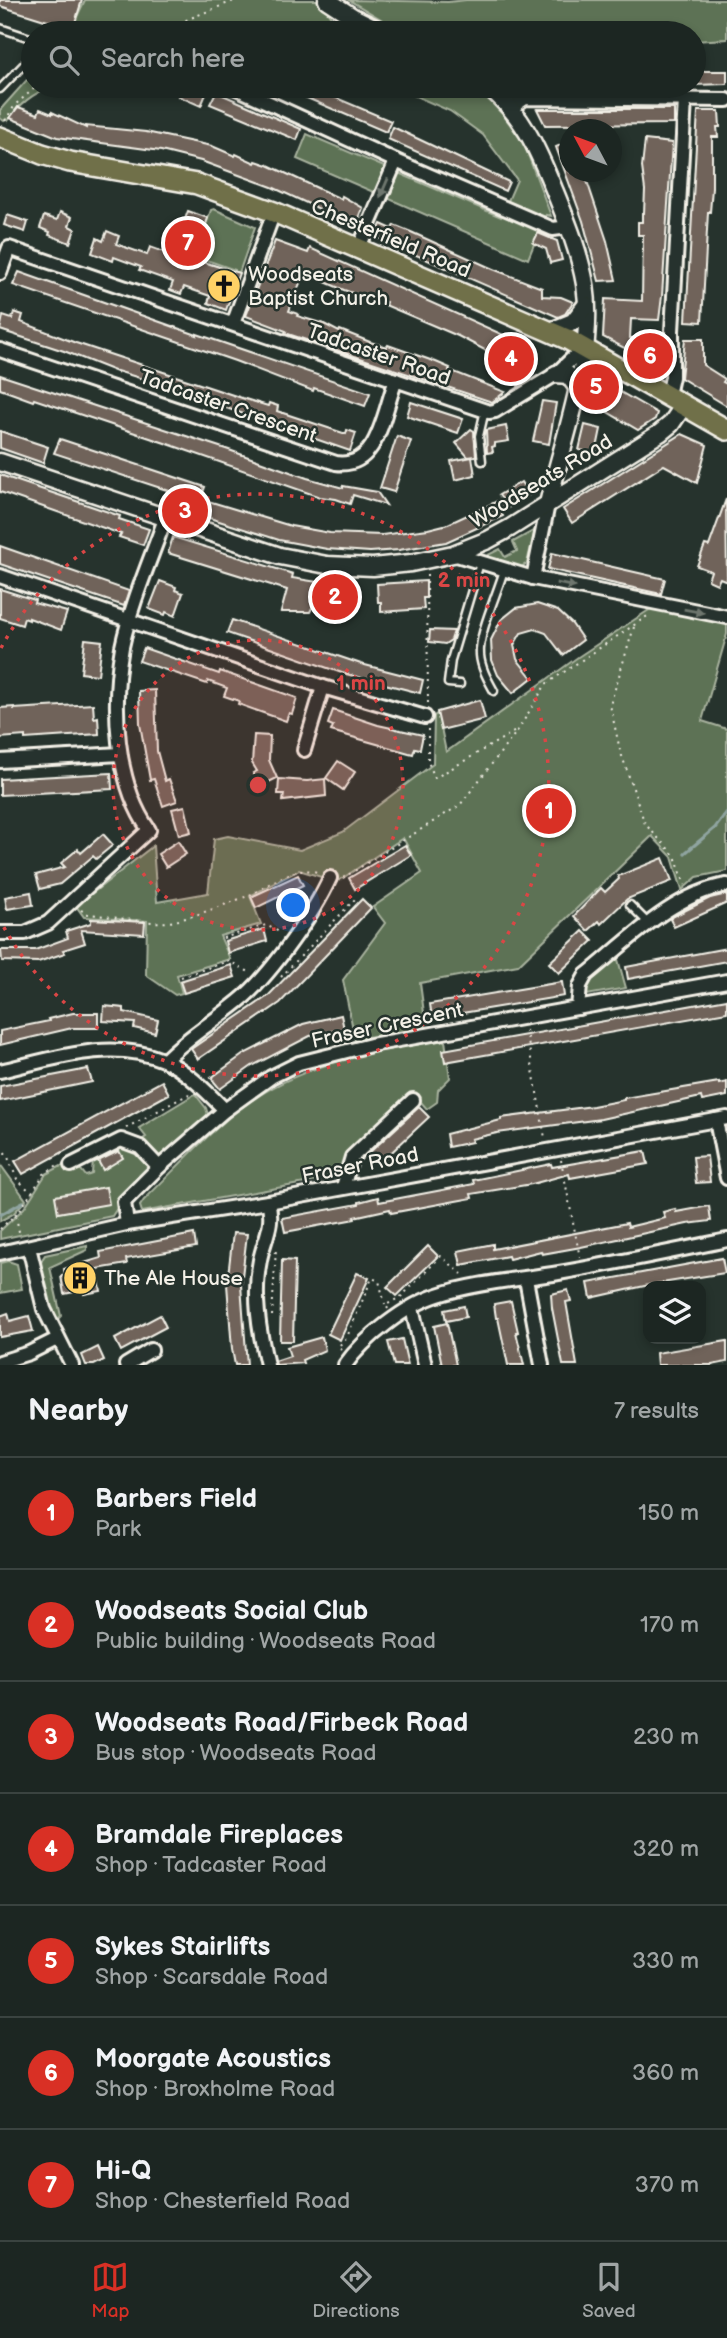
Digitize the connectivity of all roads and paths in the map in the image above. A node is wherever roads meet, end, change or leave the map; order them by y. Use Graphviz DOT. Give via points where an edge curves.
graph roads {
  1 [pos="236,0"];
  2 [pos="327,0"];
  3 [pos="183,21"];
  4 [pos="361,21"];
  5 [pos="0,28"];
  6 [pos="21,35"];
  7 [pos="21,67"];
  8 [pos="0,89"];
  9 [pos="23,98"];
  10 [pos="258,98"];
  11 [pos="500,98"];
  12 [pos="685,100"];
  13 [pos="727,100"];
  14 [pos="511,108"];
  15 [pos="5,133"];
  16 [pos="396,161"];
  17 [pos="274,212"];
  18 [pos="569,227"];
  19 [pos="358,250"];
  20 [pos="0,274"];
  21 [pos="586,305"];
  22 [pos="233,324"];
  23 [pos="551,331"];
  24 [pos="584,347"];
  25 [pos="0,350"];
  26 [pos="556,373"];
  27 [pos="396,380"];
  28 [pos="577,387"];
  29 [pos="676,400"];
  30 [pos="485,410"];
  31 [pos="727,429"];
  32 [pos="482,461"];
  33 [pos="0,462"];
  34 [pos="548,504"];
  35 [pos="164,519"];
  36 [pos="453,554"];
  37 [pos="427,560"];
  38 [pos="480,563"];
  39 [pos="504,570"];
  40 [pos="0,576"];
  41 [pos="533,578"];
  42 [pos="662,605"];
  43 [pos="727,617"];
  44 [pos="130,621"];
  45 [pos="634,626"];
  46 [pos="460,684"];
  47 [pos="323,687"];
  48 [pos="494,691"];
  49 [pos="427,714"];
  50 [pos="518,730"];
  51 [pos="304,750"];
  52 [pos="120,754"];
  53 [pos="0,761"];
  54 [pos="330,878"];
  55 [pos="727,885"];
  56 [pos="688,896"];
  57 [pos="630,905"];
  58 [pos="82,912"];
  59 [pos="649,925"];
  60 [pos="0,933"];
  61 [pos="223,937"];
  62 [pos="292,938"];
  63 [pos="181,977"];
  64 [pos="262,978"];
  65 [pos="727,981"];
  66 [pos="578,1008"];
  67 [pos="523,1017"];
  68 [pos="164,1060"];
  69 [pos="0,1071"];
  70 [pos="201,1087"];
  71 [pos="412,1100"];
  72 [pos="225,1110"];
  73 [pos="722,1119"];
  74 [pos="113,1142"];
  75 [pos="0,1147"];
  76 [pos="552,1149"];
  77 [pos="72,1166"];
  78 [pos="159,1167"];
  79 [pos="727,1178"];
  80 [pos="343,1187"];
  81 [pos="32,1193"];
  82 [pos="268,1202"];
  83 [pos="16,1216"];
  84 [pos="127,1224"];
  85 [pos="0,1229"];
  86 [pos="727,1240"];
  87 [pos="276,1247"];
  88 [pos="26,1248"];
  89 [pos="0,1253"];
  90 [pos="582,1269"];
  91 [pos="526,1279"];
  92 [pos="468,1287"];
  93 [pos="386,1305"];
  94 [pos="412,1308"];
  95 [pos="395,1318"];
  96 [pos="271,1325"];
  97 [pos="57,1339"];
  98 [pos="151,1350"];
  99 [pos="0,1362"];
  100 [pos="347,1362"];
  101 [pos="133,1363"];
  102 [pos="72,1365"];
  103 [pos="267,1365"];
  104 [pos="425,1365"];
  105 [pos="542,1365"];
  1 -- 3 [label="path"];
  2 -- 4 [label="street"];
  5 -- 6 [label="lane"];
  7 -- 8 [label="lane"];
  9 -- 15 [label="path" via="15,105"];
  10 -- 16 [label="street"];
  11 -- 14 [label="street"];
  12 -- 13 [label="street"];
  12 -- 14 [label="street" via="526,98"];
  12 -- 29 [label="street" via="672,331"];
  14 -- 18 [label="street" via="536,146"];
  15 -- 17 [label="highway, Chesterfield Road" via="71,162 197,184"];
  16 -- 18 [label="street" via="553,229"];
  16 -- 19 [label="street, one-way"];
  17 -- 19 [label="highway, Chesterfield Road"];
  17 -- 22 [label="street"];
  18 -- 21 [label="street"];
  19 -- 23 [label="highway, Chesterfield Road"];
  20 -- 22 [label="street, Tadcaster Road" via="9,248"];
  21 -- 23 [label="street" via="573,322"];
  21 -- 24 [label="street"];
  22 -- 27 [label="street, Tadcaster Road"];
  23 -- 24 [label="highway, Chesterfield Road"];
  24 -- 26 [label="street"];
  24 -- 28 [label="street"];
  24 -- 29 [label="highway, Chesterfield Road"];
  25 -- 27 [label="street, Tadcaster Crescent" via="347,464 372,449"];
  26 -- 28 [label="street" via="568,375"];
  26 -- 30 [label="street" via="495,411"];
  27 -- 30 [label="street, Tadcaster Road"];
  28 -- 34 [label="street"];
  29 -- 31 [label="highway, Chesterfield Road"];
  29 -- 34 [label="street, Woodseats Road" via="671,424 660,433"];
  30 -- 32 [label="lane" via="477,451"];
  33 -- 35 [label="street, Woodseats Road"];
  34 -- 36 [label="street, Woodseats Road" via="498,535"];
  34 -- 41 [label="street"];
  35 -- 37 [label="street, Woodseats Road" via="306,562 373,567"];
  35 -- 44 [label="street"];
  36 -- 37 [label="street, Woodseats Road"];
  36 -- 38 [label="street"];
  37 -- 49 [label="path"];
  38 -- 39 [label="street"];
  38 -- 46 [label="lane" via="451,660 448,683"];
  39 -- 41 [label="street"];
  39 -- 48 [label="lane" via="481,641 484,671"];
  40 -- 44 [label="street"];
  41 -- 42 [label="street, one-way"];
  42 -- 43 [label="street, one-way"];
  42 -- 45 [label="path"];
  44 -- 47 [label="street"];
  44 -- 52 [label="street" via="119,673"];
  45 -- 50 [label="path" via="546,684"];
  45 -- 56 [label="path" via="610,705 645,824 675,856"];
  47 -- 49 [label="street"];
  47 -- 51 [label="street"];
  49 -- 50 [label="path" via="428,762 435,778"];
  50 -- 54 [label="path" via="460,805 338,881"];
  52 -- 53 [label="street"];
  52 -- 60 [label="street" via="136,811 149,830 48,923 25,933"];
  54 -- 58 [label="path" via="313,870 300,871 246,897 169,922"];
  54 -- 62 [label="street" via="327,898"];
  55 -- 56 [label="street"];
  56 -- 59 [label="street"];
  57 -- 59 [label="lane"];
  59 -- 66 [label="street" via="586,975 579,986"];
  61 -- 62 [label="path" via="266,925"];
  62 -- 64 [label="street"];
  63 -- 64 [label="path" via="229,961"];
  64 -- 68 [label="street"];
  65 -- 66 [label="street, Fraser Crescent"];
  66 -- 67 [label="street, Fraser Crescent"];
  67 -- 72 [label="street, Fraser Crescent" via="310,1060 271,1077"];
  67 -- 76 [label="path"];
  68 -- 69 [label="street" via="122,1049 99,1050"];
  68 -- 70 [label="street"];
  70 -- 72 [label="street"];
  70 -- 74 [label="path" via="114,1134"];
  71 -- 80 [label="street" via="352,1157"];
  72 -- 78 [label="street, Fraser Crescent"];
  73 -- 76 [label="street, Fraser Road"];
  73 -- 79 [label="street"];
  74 -- 77 [label="street"];
  74 -- 78 [label="street" via="135,1143"];
  75 -- 81 [label="path" via="17,1179"];
  76 -- 80 [label="street, Fraser Road"];
  76 -- 90 [label="path"];
  77 -- 81 [label="path" via="66,1161 49,1170"];
  78 -- 84 [label="street, Fraser Crescent" via="124,1202"];
  80 -- 82 [label="street, Fraser Road"];
  81 -- 83 [label="path"];
  82 -- 84 [label="street, Fraser Road"];
  82 -- 103 [label="street" via="272,1217 257,1293"];
  83 -- 85 [label="path"];
  83 -- 88 [label="path"];
  84 -- 88 [label="street, Fraser Road"];
  86 -- 90 [label="street"];
  87 -- 96 [label="path"];
  88 -- 89 [label="street, Fraser Road"];
  88 -- 97 [label="street"];
  90 -- 91 [label="street"];
  91 -- 92 [label="street"];
  91 -- 105 [label="street"];
  92 -- 93 [label="path" via="462,1274 441,1256 402,1296"];
  92 -- 94 [label="street" via="436,1295"];
  93 -- 95 [label="path"];
  93 -- 100 [label="path" via="379,1281 372,1278 347,1337 338,1347"];
  94 -- 95 [label="street"];
  94 -- 104 [label="street"];
  95 -- 100 [label="street"];
  97 -- 99 [label="street"];
  97 -- 102 [label="street"];
  98 -- 101 [label="street"];
}
